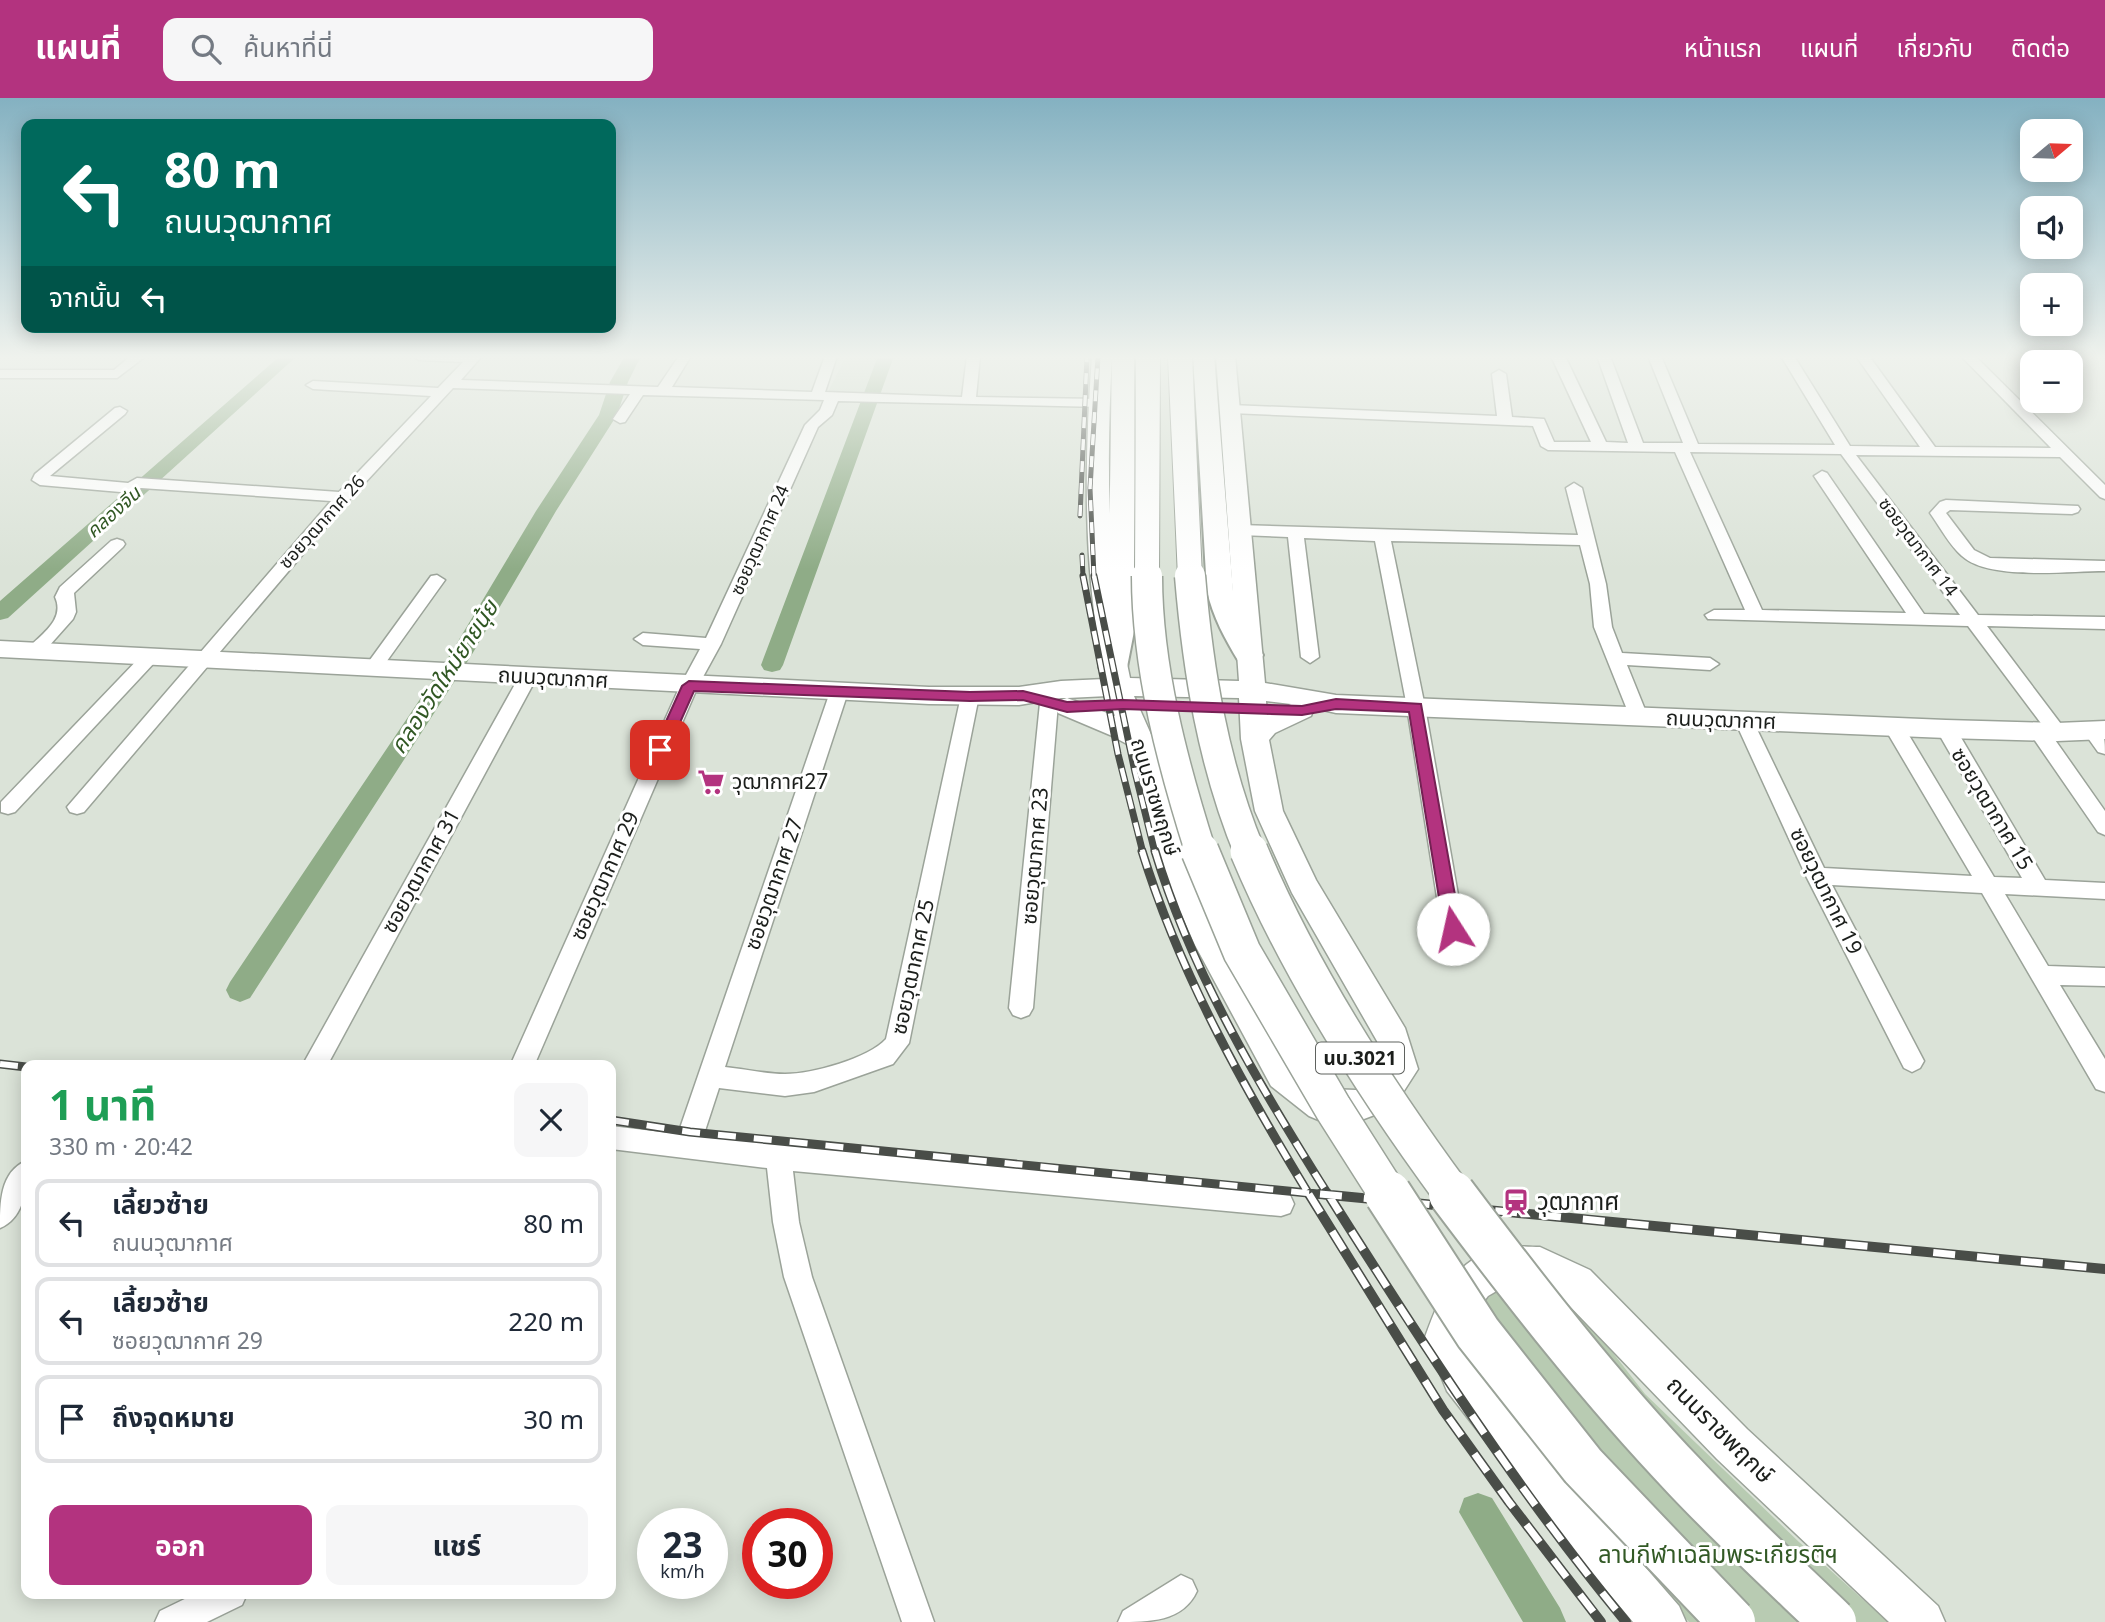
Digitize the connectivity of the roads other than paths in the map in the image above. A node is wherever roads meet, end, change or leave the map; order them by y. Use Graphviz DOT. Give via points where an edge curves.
graph roads {
  1 [pos="101,427"];
  2 [pos="409,427"];
  3 [pos="811,427"];
  4 [pos="1098,427"];
  5 [pos="1122,427"];
  6 [pos="1148,427"];
  7 [pos="1184,427"];
  8 [pos="1219,427"];
  9 [pos="1222,427"];
  10 [pos="1541,427"];
  11 [pos="1591,427"];
  12 [pos="1630,427"];
  13 [pos="1679,427"];
  14 [pos="1831,427"];
  15 [pos="1913,427"];
  16 [pos="2037,427"];
  17 [pos="1600,446"];
  18 [pos="1637,446"];
  19 [pos="1686,447"];
  20 [pos="1846,451"];
  21 [pos="1931,452"];
  22 [pos="2062,453"];
  23 [pos="1822,476"];
  24 [pos="1574,488"];
  25 [pos="2105,494"];
  26 [pos="343,496"];
  27 [pos="2071,509"];
  28 [pos="1240,530"];
  29 [pos="1295,532"];
  30 [pos="1382,536"];
  31 [pos="1587,540"];
  32 [pos="117,544"];
  33 [pos="2105,566"];
  34 [pos="437,580"];
  35 [pos="1714,615"];
  36 [pos="1756,616"];
  37 [pos="1919,619"];
  38 [pos="1974,620"];
  39 [pos="2105,623"];
  40 [pos="643,639"];
  41 [pos="712,644"];
  42 [pos="0,649"];
  43 [pos="35,651"];
  44 [pos="1249,655"];
  45 [pos="1310,657"];
  46 [pos="149,658"];
  47 [pos="1618,659"];
  48 [pos="201,661"];
  49 [pos="1710,664"];
  50 [pos="373,668"];
  51 [pos="527,677"];
  52 [pos="689,686"];
  53 [pos="1119,686"];
  54 [pos="839,692"];
  55 [pos="970,696"];
  56 [pos="1060,700"];
  57 [pos="1305,704"];
  58 [pos="1416,707"];
  59 [pos="1254,713"];
  60 [pos="1639,717"];
  61 [pos="1744,721"];
  62 [pos="1894,727"];
  63 [pos="1946,730"];
  64 [pos="2048,732"];
  65 [pos="2101,736"];
  66 [pos="1139,739"];
  67 [pos="8,807"];
  68 [pos="77,807"];
  69 [pos="2105,827"];
  70 [pos="1817,876"];
  71 [pos="1990,885"];
  72 [pos="2039,888"];
  73 [pos="2105,891"];
  74 [pos="1453,929"];
  75 [pos="2043,975"];
  76 [pos="2105,977"];
  77 [pos="1021,1008"];
  78 [pos="317,1060"];
  79 [pos="525,1060"];
  80 [pos="1912,1060"];
  81 [pos="709,1076"];
  82 [pos="2105,1081"];
  83 [pos="616,1139"];
  84 [pos="687,1146"];
  85 [pos="778,1157"];
  86 [pos="21,1181"];
  87 [pos="1281,1204"];
  88 [pos="0,1216"];
  89 [pos="1181,1591"];
  90 [pos="220,1599"];
  91 [pos="171,1622"];
  92 [pos="918,1622"];
  93 [pos="1134,1622"];
  94 [pos="1663,1622"];
  95 [pos="1732,1622"];
  96 [pos="1833,1622"];
  97 [pos="1922,1622"];
  1 -- 26 [label="street" via="39,478 132,488 146,484"];
  2 -- 26 [label="street, ซอยวุฒากาศ 26"];
  3 -- 41 [label="street, ซอยวุฒากาศ 24"];
  4 -- 53 [label="main road, ถนนราชพฤกษ์" via="1103,600"];
  5 -- 53 [label="main road"];
  6 -- 95 [label="main road, ถนนราชพฤกษ์ / นบ.3021, bridge" via="1147,588 1164,716 1199,851 1242,952 1332,1108 1478,1333 1583,1466"];
  7 -- 96 [label="main road, นบ.3021, bridge" via="1190,587 1205,707 1247,849 1302,961 1382,1095 1502,1261 1666,1457"];
  8 -- 44 [label="main road" via="1220,590 1226,615"];
  9 -- 28 [label="main road, ถนนราชพฤกษ์ / นบ.3021"];
  10 -- 17 [label="street" via="1548,446"];
  11 -- 17 [label="street"];
  12 -- 18 [label="street"];
  13 -- 19 [label="street"];
  14 -- 20 [label="street, ซอยวุฒากาศ 14"];
  15 -- 21 [label="street"];
  16 -- 22 [label="street"];
  17 -- 18 [label="street"];
  18 -- 19 [label="street"];
  19 -- 20 [label="street"];
  19 -- 36 [label="street"];
  20 -- 21 [label="street"];
  20 -- 38 [label="street, ซอยวุฒากาศ 14"];
  21 -- 22 [label="street"];
  22 -- 25 [label="street"];
  23 -- 37 [label="street"];
  24 -- 31 [label="street"];
  26 -- 48 [label="street, ซอยวุฒากาศ 26"];
  27 -- 33 [label="street" via="1946,505 1938,513 1968,553 1986,563"];
  28 -- 29 [label="street"];
  28 -- 44 [label="main road, ถนนราชพฤกษ์ / นบ.3021"];
  29 -- 30 [label="street"];
  29 -- 45 [label="street"];
  30 -- 31 [label="street"];
  30 -- 58 [label="street"];
  31 -- 47 [label="street" via="1603,627"];
  32 -- 43 [label="street" via="66,591 68,611"];
  34 -- 50 [label="street"];
  35 -- 36 [label="street"];
  36 -- 37 [label="street"];
  37 -- 38 [label="street"];
  38 -- 39 [label="street"];
  38 -- 64 [label="street, ซอยวุฒากาศ 14"];
  40 -- 41 [label="street"];
  41 -- 52 [label="street, ซอยวุฒากาศ 24"];
  42 -- 43 [label="main road, ถนนวุฒากาศ"];
  43 -- 46 [label="main road, ถนนวุฒากาศ"];
  44 -- 57 [label="main road"];
  44 -- 59 [label="main road, ถนนราชพฤกษ์ / นบ.3021"];
  46 -- 48 [label="main road, ถนนวุฒากาศ"];
  46 -- 67 [label="street"];
  47 -- 49 [label="street"];
  47 -- 60 [label="street"];
  48 -- 50 [label="main road, ถนนวุฒากาศ"];
  48 -- 68 [label="street, ซอยวุฒากาศ 26"];
  50 -- 51 [label="main road, ถนนวุฒากาศ"];
  51 -- 52 [label="main road, ถนนวุฒากาศ"];
  51 -- 78 [label="street, ซอยวุฒากาศ 31"];
  52 -- 54 [label="main road, ถนนวุฒากาศ"];
  52 -- 79 [label="street, ซอยวุฒากาศ 29"];
  53 -- 56 [label="main road, ถนนวุฒากาศ"];
  53 -- 56 [label="main road" via="1091,681"];
  53 -- 59 [label="main road, ถนนวุฒากาศ"];
  53 -- 66 [label="main road, ถนนราชพฤกษ์"];
  54 -- 55 [label="main road, ถนนวุฒากาศ"];
  54 -- 81 [label="street, ซอยวุฒากาศ 27"];
  55 -- 56 [label="main road, ถนนวุฒากาศ"];
  55 -- 81 [label="street, ซอยวุฒากาศ 25" via="897,1043 885,1057 814,1081 785,1085"];
  56 -- 66 [label="main road"];
  56 -- 77 [label="street, ซอยวุฒากาศ 23"];
  57 -- 58 [label="main road, ถนนวุฒากาศ"];
  57 -- 59 [label="main road, ถนนวุฒากาศ"];
  57 -- 59 [label="main road" via="1265,726"];
  58 -- 60 [label="main road, ถนนวุฒากาศ"];
  58 -- 74 [label="street"];
  59 -- 66 [label="main road, ถนนราชพฤกษ์ / นบ.3021" via="1269,811 1297,873 1393,1038 1401,1069 1381,1097 1356,1106 1321,1105 1283,1075 1211,945 1181,879"];
  60 -- 61 [label="main road, ถนนวุฒากาศ"];
  61 -- 62 [label="main road, ถนนวุฒากาศ"];
  61 -- 70 [label="street, ซอยวุฒากาศ 19"];
  62 -- 63 [label="main road, ถนนวุฒากาศ"];
  62 -- 71 [label="street"];
  63 -- 64 [label="main road, ถนนวุฒากาศ"];
  63 -- 72 [label="street, ซอยวุฒากาศ 15"];
  64 -- 65 [label="main road, ถนนวุฒากาศ"];
  64 -- 69 [label="street, ซอยวุฒากาศ 14"];
  70 -- 71 [label="street"];
  70 -- 80 [label="street, ซอยวุฒากาศ 19"];
  71 -- 72 [label="street"];
  71 -- 75 [label="street"];
  72 -- 73 [label="street"];
  75 -- 76 [label="street"];
  75 -- 82 [label="street"];
  81 -- 84 [label="street, ซอยวุฒากาศ 27"];
  83 -- 84 [label="street"];
  84 -- 85 [label="street"];
  85 -- 87 [label="street"];
  85 -- 92 [label="street" via="798,1277"];
  86 -- 88 [label="street"];
  89 -- 93 [label="street"];
  90 -- 91 [label="street"];
  94 -- 97 [label="main road, ถนนราชพฤกษ์" via="1461,1377 1445,1337 1457,1303 1474,1282 1501,1267 1540,1266 1576,1284 1732,1444"];
}
